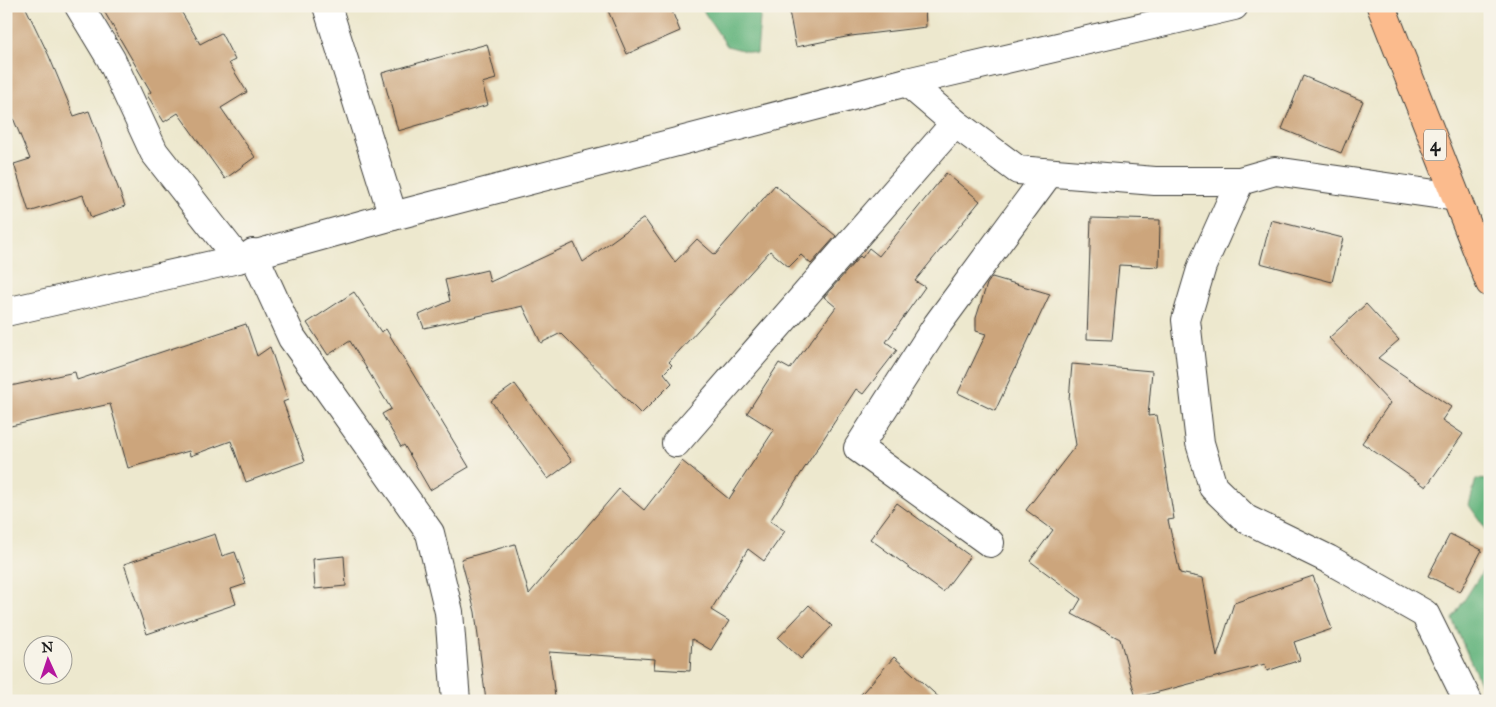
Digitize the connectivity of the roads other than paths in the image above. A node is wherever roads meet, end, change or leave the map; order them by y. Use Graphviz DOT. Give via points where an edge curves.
graph roads {
  1 [pos="79,6"];
  2 [pos="327,6"];
  3 [pos="1234,6"];
  4 [pos="1381,6"];
  5 [pos="907,82"];
  6 [pos="955,123"];
  7 [pos="1049,173"];
  8 [pos="1240,181"];
  9 [pos="1456,197"];
  10 [pos="392,216"];
  11 [pos="245,256"];
  12 [pos="1490,283"];
  13 [pos="6,312"];
  14 [pos="676,443"];
  15 [pos="990,544"];
  16 [pos="456,701"];
  17 [pos="1468,701"];
  1 -- 11 [label="street" via="110,59 154,152"];
  2 -- 10 [label="street"];
  3 -- 5 [label="street"];
  4 -- 9 [label="main road, 4"];
  5 -- 6 [label="street"];
  5 -- 10 [label="street"];
  6 -- 7 [label="street" via="1018,170"];
  6 -- 14 [label="street"];
  7 -- 8 [label="street" via="1154,181"];
  7 -- 15 [label="street" via="937,325 858,448"];
  8 -- 9 [label="street" via="1275,172"];
  8 -- 17 [label="street" via="1202,266 1186,320 1200,443 1213,487 1246,519 1328,559 1425,614"];
  9 -- 12 [label="main road, 4"];
  10 -- 11 [label="street"];
  11 -- 13 [label="street"];
  11 -- 16 [label="street" via="292,338 430,533 449,612"];
}
